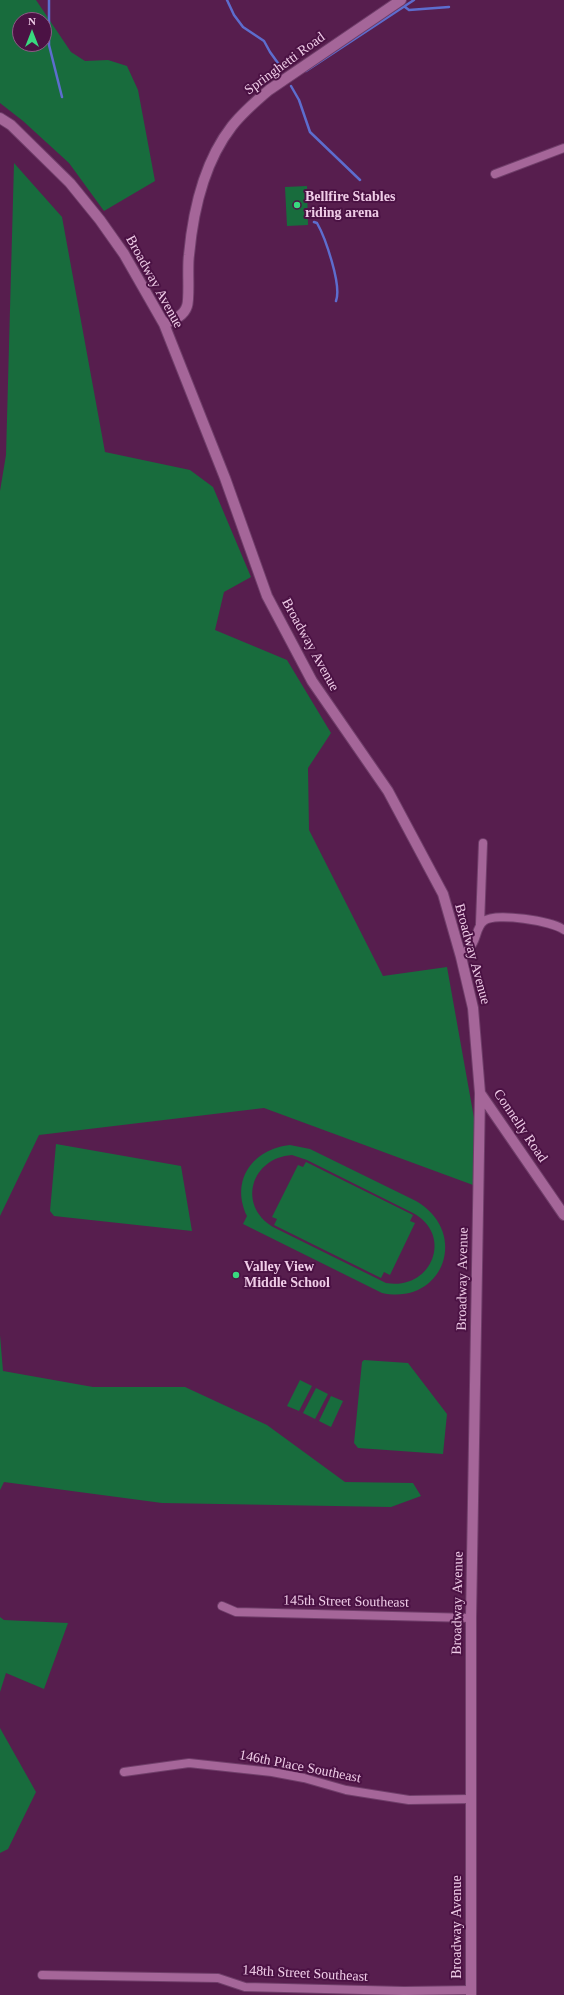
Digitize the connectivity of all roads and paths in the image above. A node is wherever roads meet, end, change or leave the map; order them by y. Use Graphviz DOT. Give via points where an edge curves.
graph roads {
  1 [pos="401,0"];
  2 [pos="0,118"];
  3 [pos="564,148"];
  4 [pos="495,174"];
  5 [pos="164,324"];
  6 [pos="483,843"];
  7 [pos="480,924"];
  8 [pos="564,930"];
  9 [pos="461,957"];
  10 [pos="480,1093"];
  11 [pos="564,1215"];
  12 [pos="222,1606"];
  13 [pos="471,1618"];
  14 [pos="124,1772"];
  15 [pos="471,1799"];
  16 [pos="42,1975"];
  17 [pos="471,1992"];
  1 -- 5 [label="street, Springhetti Road" via="269,90 232,126 218,148 207,173 197,207 187,269 188,305 185,312"];
  2 -- 5 [label="street, Broadway Avenue" via="11,125 70,183 100,220 124,254"];
  3 -- 4 [label="street"];
  5 -- 9 [label="street, Broadway Avenue" via="225,478 267,596 312,681 388,791 443,894"];
  6 -- 7 [label="street"];
  7 -- 8 [label="street" via="491,918 504,918 551,923"];
  7 -- 9 [label="street" via="473,943"];
  9 -- 10 [label="street, Broadway Avenue" via="473,1008"];
  10 -- 11 [label="street, Connelly Road"];
  10 -- 13 [label="street, Broadway Avenue"];
  12 -- 13 [label="street, 145th Street Southeast" via="236,1612"];
  13 -- 15 [label="street, Broadway Avenue"];
  14 -- 15 [label="street, 146th Place Southeast" via="189,1763 272,1772 346,1790 409,1800"];
  15 -- 17 [label="street, Broadway Avenue"];
  16 -- 17 [label="street, 148th Street Southeast" via="218,1978 245,1987"];
}
